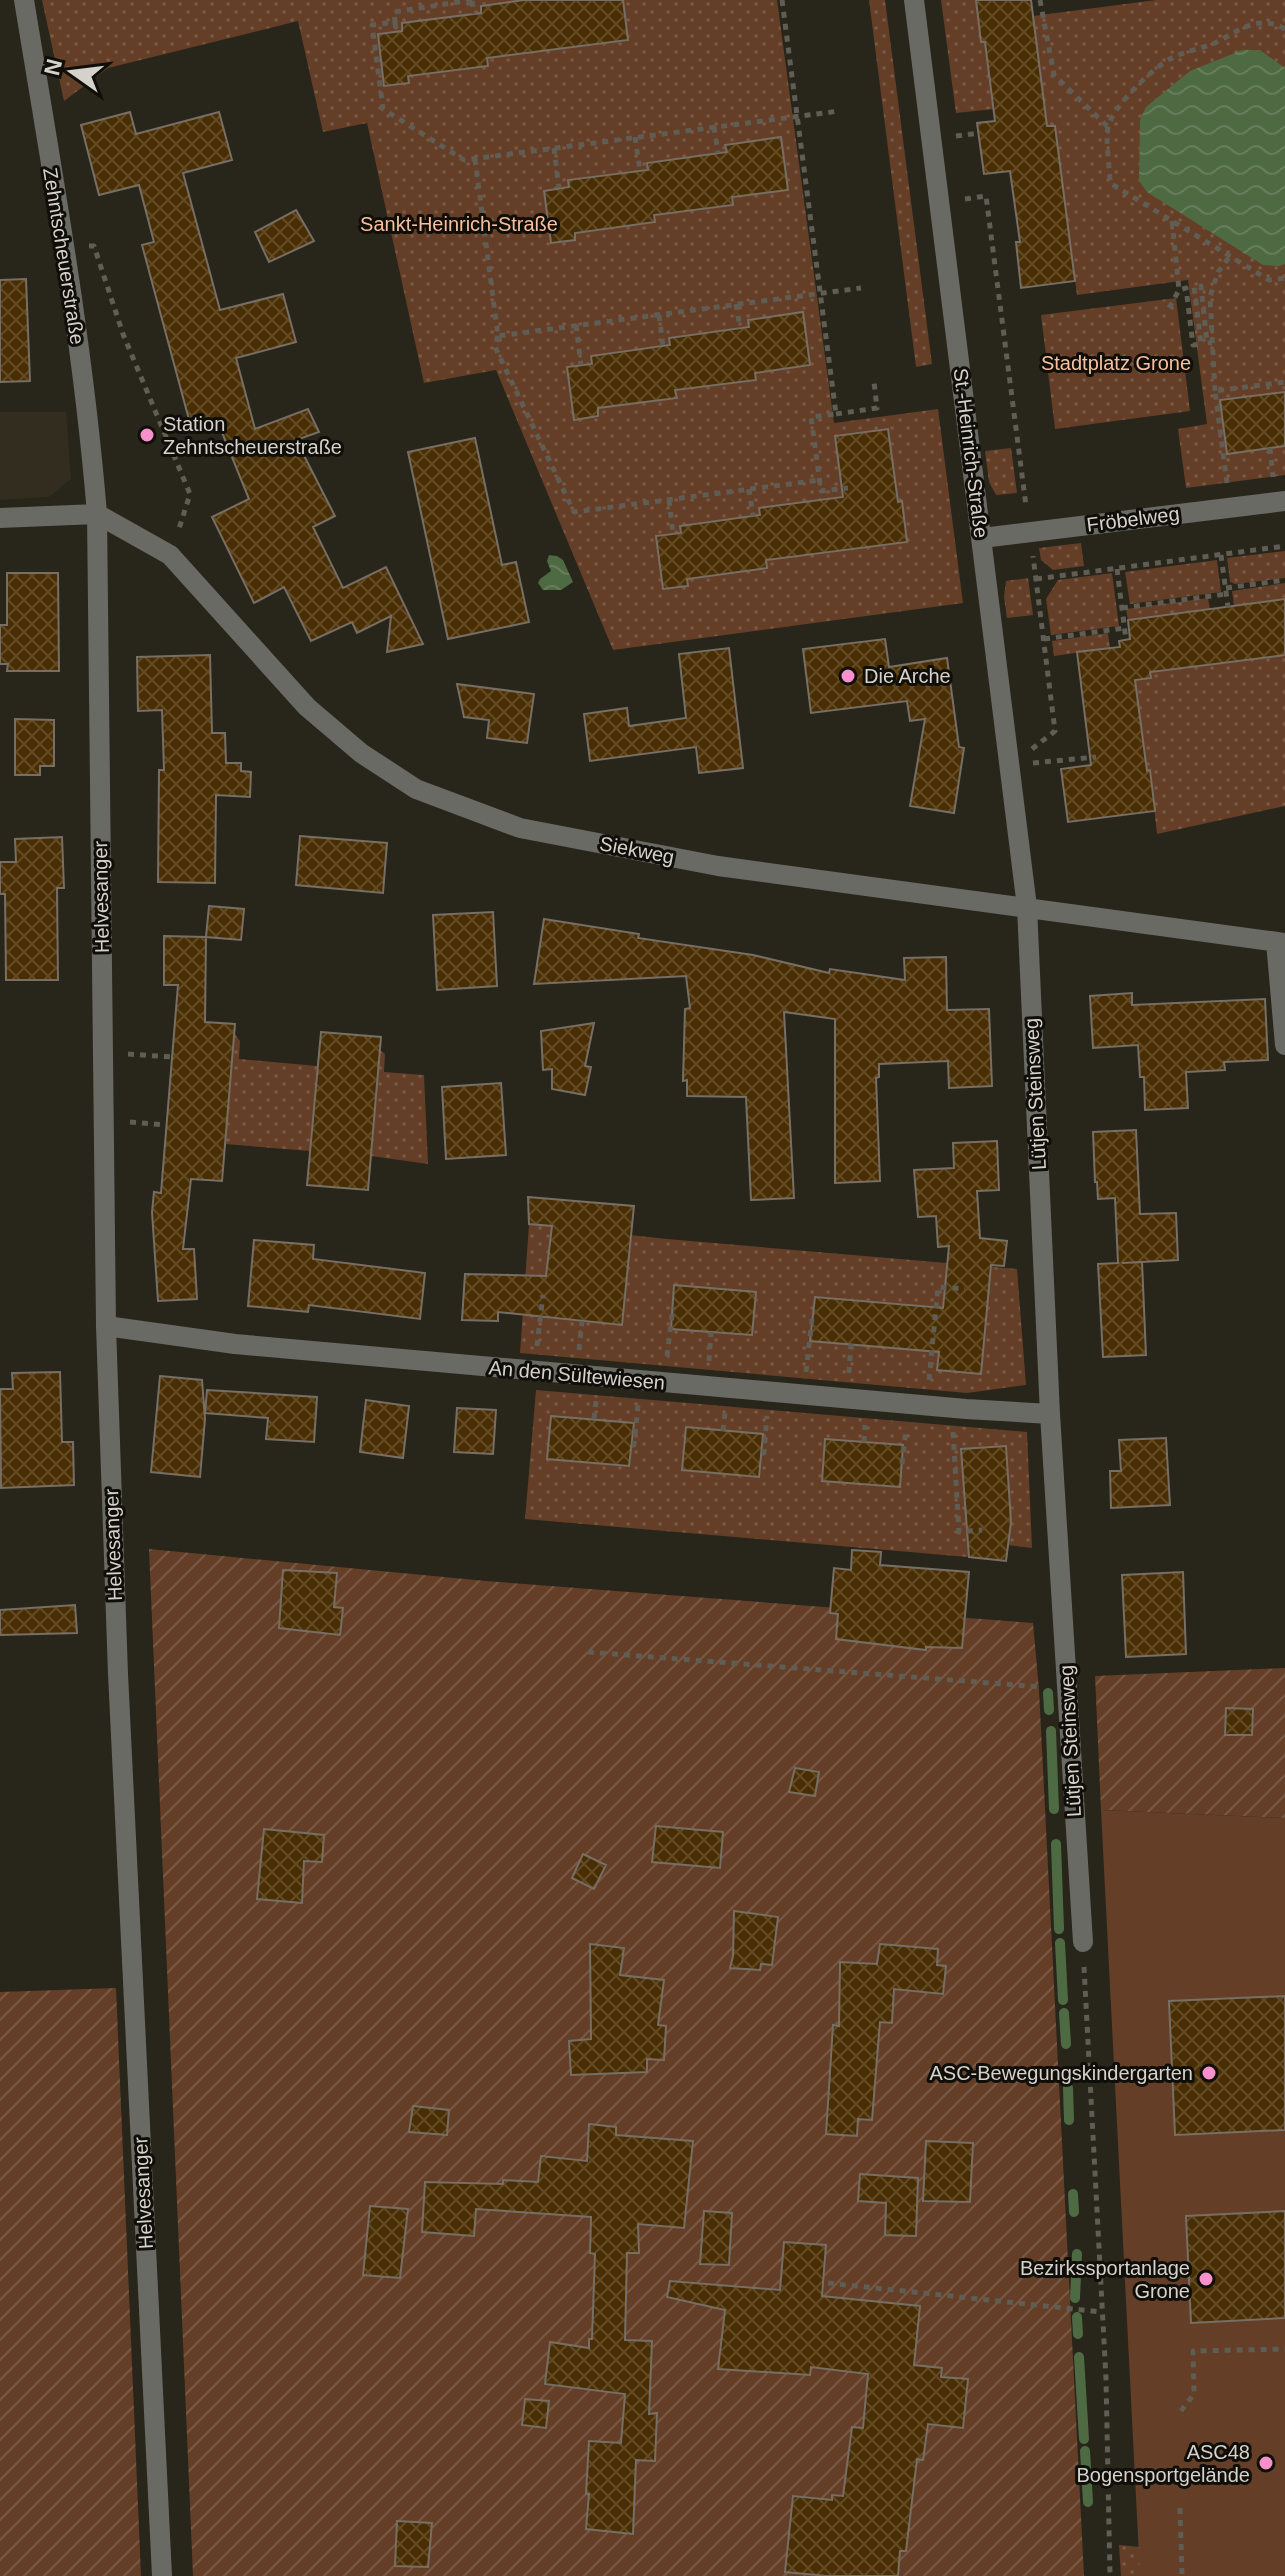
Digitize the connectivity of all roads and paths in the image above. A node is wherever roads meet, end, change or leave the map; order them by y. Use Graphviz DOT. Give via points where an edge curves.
graph roads {
  1 [pos="24,0"];
  2 [pos="472,0"];
  3 [pos="782,0"];
  4 [pos="914,0"];
  5 [pos="1040,0"];
  6 [pos="474,14"];
  7 [pos="395,22"];
  8 [pos="1285,29"];
  9 [pos="396,32"];
  10 [pos="839,111"];
  11 [pos="797,116"];
  12 [pos="714,127"];
  13 [pos="1108,127"];
  14 [pos="635,137"];
  15 [pos="554,148"];
  16 [pos="718,153"];
  17 [pos="475,159"];
  18 [pos="640,171"];
  19 [pos="559,188"];
  20 [pos="1172,221"];
  21 [pos="64,247"];
  22 [pos="1230,256"];
  23 [pos="1285,278"];
  24 [pos="861,288"];
  25 [pos="1179,290"];
  26 [pos="820,293"];
  27 [pos="736,304"];
  28 [pos="1169,308"];
  29 [pos="659,315"];
  30 [pos="576,325"];
  31 [pos="740,328"];
  32 [pos="498,336"];
  33 [pos="1212,343"];
  34 [pos="663,346"];
  35 [pos="581,365"];
  36 [pos="874,382"];
  37 [pos="1285,382"];
  38 [pos="1215,391"];
  39 [pos="836,414"];
  40 [pos="820,480"];
  41 [pos="848,488"];
  42 [pos="749,489"];
  43 [pos="669,500"];
  44 [pos="1285,501"];
  45 [pos="1230,507"];
  46 [pos="97,514"];
  47 [pos="753,516"];
  48 [pos="0,518"];
  49 [pos="673,534"];
  50 [pos="982,538"];
  51 [pos="1285,546"];
  52 [pos="170,555"];
  53 [pos="1221,555"];
  54 [pos="1117,569"];
  55 [pos="1036,579"];
  56 [pos="1285,580"];
  57 [pos="1226,591"];
  58 [pos="1228,607"];
  59 [pos="1122,608"];
  60 [pos="1125,628"];
  61 [pos="1044,639"];
  62 [pos="1126,640"];
  63 [pos="1027,907"];
  64 [pos="1280,942"];
  65 [pos="1285,1045"];
  66 [pos="103,1052"];
  67 [pos="172,1057"];
  68 [pos="166,1125"];
  69 [pos="104,1135"];
  70 [pos="965,1289"];
  71 [pos="543,1295"];
  72 [pos="673,1307"];
  73 [pos="812,1319"];
  74 [pos="106,1326"];
  75 [pos="535,1371"];
  76 [pos="640,1380"];
  77 [pos="665,1382"];
  78 [pos="770,1391"];
  79 [pos="804,1394"];
  80 [pos="917,1404"];
  81 [pos="951,1407"];
  82 [pos="1050,1414"];
  83 [pos="632,1445"];
  84 [pos="762,1453"];
  85 [pos="902,1464"];
  86 [pos="982,1530"];
  87 [pos="588,1652"];
  88 [pos="1067,1686"];
  89 [pos="1083,1942"];
  90 [pos="828,2283"];
  91 [pos="1102,2312"];
  92 [pos="1285,2349"];
  93 [pos="1181,2411"];
  94 [pos="1180,2508"];
  95 [pos="162,2576"];
  96 [pos="1110,2576"];
  97 [pos="1182,2576"];
  1 -- 21 [label="street, Zehntscheuerstraße"];
  2 -- 6 [label="path"];
  2 -- 7 [label="path" via="394,12"];
  3 -- 11 [label="path"];
  4 -- 50 [label="street, St.-Heinrich-Straße"];
  5 -- 13 [label="path" via="1054,75"];
  7 -- 9 [label="path"];
  7 -- 17 [label="path" via="372,25 383,109 464,160"];
  8 -- 13 [label="path" via="1261,22 1246,25 1171,59 1145,77"];
  10 -- 11 [label="path"];
  11 -- 12 [label="path"];
  11 -- 26 [label="path"];
  12 -- 14 [label="path"];
  12 -- 16 [label="path"];
  13 -- 20 [label="path" via="1110,183"];
  14 -- 15 [label="path"];
  14 -- 18 [label="path"];
  15 -- 17 [label="path"];
  15 -- 19 [label="path"];
  17 -- 32 [label="path"];
  20 -- 22 [label="path"];
  20 -- 25 [label="path"];
  21 -- 46 [label="street, Zehntscheuerstraße"];
  21 -- 52 [label="path" via="94,246 123,334 190,494"];
  22 -- 23 [label="path" via="1269,280"];
  22 -- 33 [label="path" via="1210,297"];
  24 -- 26 [label="path"];
  25 -- 28 [label="path"];
  25 -- 33 [label="path" via="1186,288 1193,345 1201,344 1194,287 1201,286 1207,343"];
  26 -- 27 [label="path"];
  26 -- 39 [label="path"];
  27 -- 29 [label="path"];
  27 -- 31 [label="path"];
  29 -- 30 [label="path"];
  29 -- 34 [label="path"];
  30 -- 32 [label="path"];
  30 -- 35 [label="path"];
  32 -- 43 [label="path" via="495,347 574,512"];
  33 -- 38 [label="path"];
  36 -- 39 [label="path" via="877,408"];
  37 -- 38 [label="path"];
  38 -- 45 [label="path"];
  39 -- 40 [label="path" via="811,417"];
  40 -- 41 [label="path" via="821,491"];
  40 -- 42 [label="path"];
  42 -- 43 [label="path"];
  42 -- 47 [label="path"];
  43 -- 49 [label="path"];
  44 -- 45 [label="street, Fröbelweg"];
  45 -- 50 [label="street, Fröbelweg"];
  46 -- 48 [label="street"];
  46 -- 52 [label="street, Siekweg"];
  46 -- 66 [label="street, Helvesanger"];
  50 -- 63 [label="street, St.-Heinrich-Straße"];
  51 -- 53 [label="path"];
  52 -- 63 [label="street, Siekweg" via="307,707 361,753 416,789 520,828 566,837 718,866"];
  53 -- 54 [label="path"];
  53 -- 57 [label="path"];
  54 -- 55 [label="path"];
  54 -- 59 [label="path"];
  56 -- 57 [label="path"];
  57 -- 58 [label="path"];
  57 -- 59 [label="path"];
  59 -- 60 [label="path"];
  60 -- 61 [label="path"];
  60 -- 62 [label="path"];
  63 -- 64 [label="street, Siekweg"];
  63 -- 82 [label="street, Lütjen Steinsweg"];
  64 -- 65 [label="street"];
  66 -- 67 [label="path"];
  66 -- 69 [label="street, Helvesanger"];
  68 -- 69 [label="path" via="130,1122"];
  69 -- 74 [label="street, Helvesanger"];
  70 -- 80 [label="path" via="938,1287 937,1330"];
  71 -- 75 [label="path"];
  72 -- 77 [label="path"];
  73 -- 79 [label="path"];
  74 -- 75 [label="street, An den Sültewiesen" via="235,1344"];
  74 -- 95 [label="street, Helvesanger"];
  75 -- 76 [label="street, An den Sültewiesen"];
  76 -- 77 [label="street, An den Sültewiesen"];
  76 -- 83 [label="path"];
  77 -- 78 [label="street, An den Sültewiesen"];
  78 -- 79 [label="street, An den Sültewiesen"];
  78 -- 84 [label="path"];
  79 -- 80 [label="street, An den Sültewiesen"];
  80 -- 81 [label="street, An den Sültewiesen"];
  80 -- 85 [label="path"];
  81 -- 82 [label="street, An den Sültewiesen"];
  81 -- 86 [label="path" via="959,1532"];
  82 -- 88 [label="street, Lütjen Steinsweg"];
  87 -- 88 [label="path" via="987,1685"];
  88 -- 89 [label="street, Lütjen Steinsweg"];
  89 -- 91 [label="path"];
  90 -- 91 [label="path"];
  91 -- 96 [label="path"];
  92 -- 93 [label="path" via="1193,2351 1194,2394"];
  94 -- 97 [label="path"];
}
